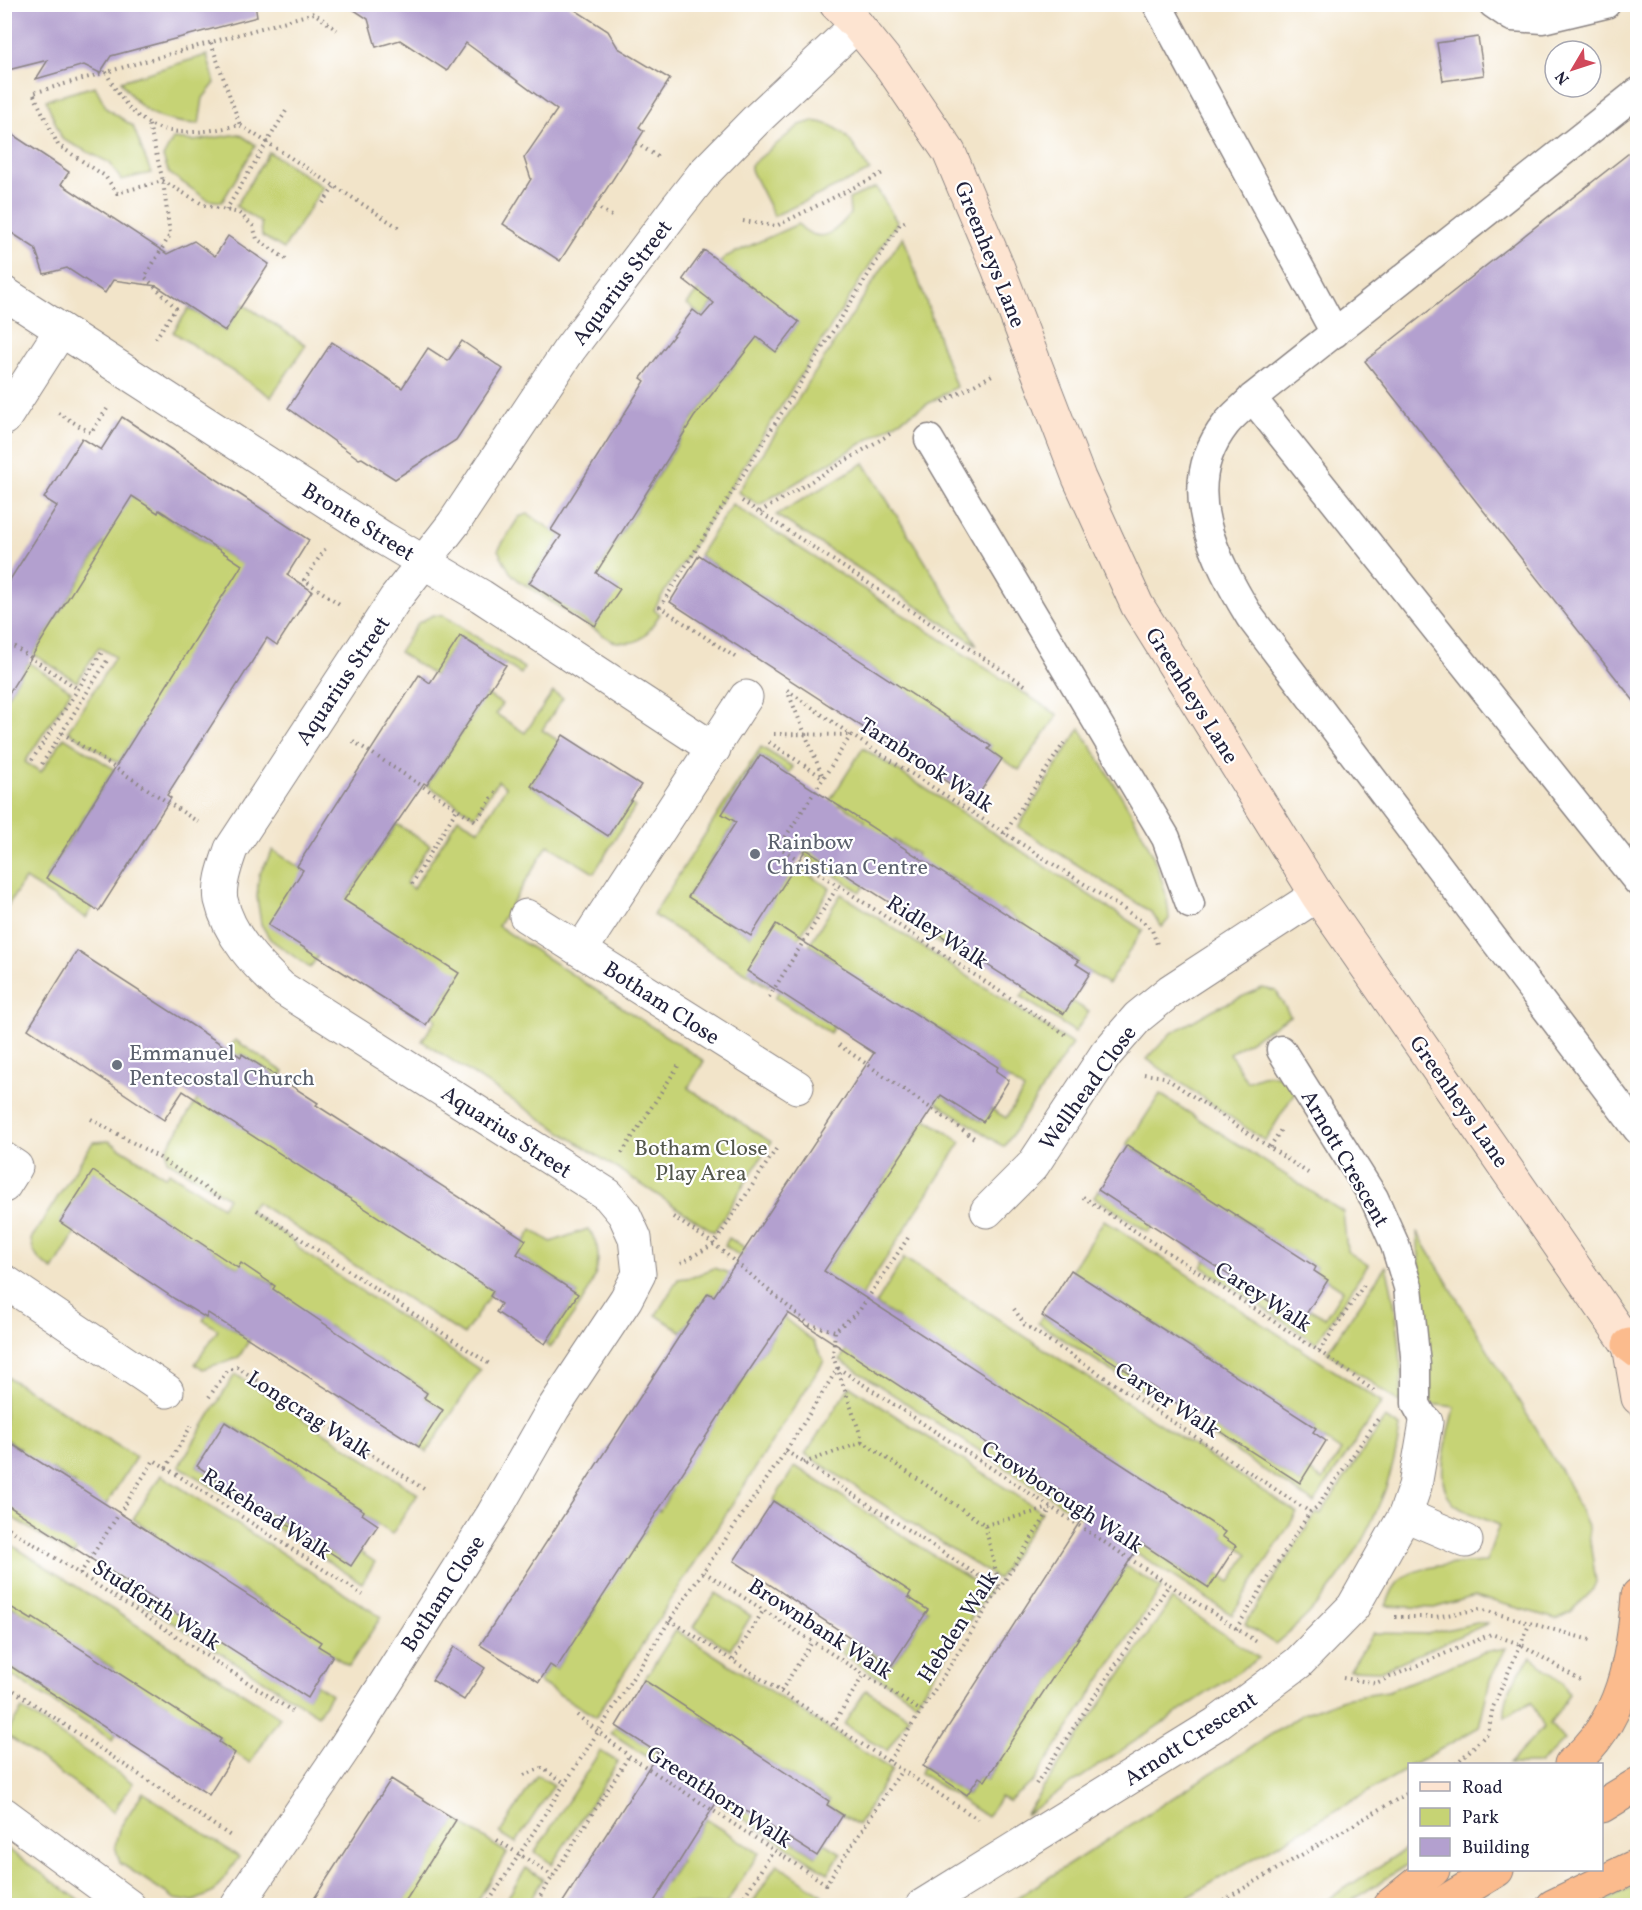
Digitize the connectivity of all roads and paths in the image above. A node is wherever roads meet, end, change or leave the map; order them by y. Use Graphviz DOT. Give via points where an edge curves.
graph roads {
  1 [pos="1157,4"];
  2 [pos="1493,4"];
  3 [pos="1606,4"];
  4 [pos="846,15"];
  5 [pos="337,30"];
  6 [pos="211,43"];
  7 [pos="106,72"];
  8 [pos="1638,92"];
  9 [pos="286,111"];
  10 [pos="149,124"];
  11 [pos="240,125"];
  12 [pos="266,142"];
  13 [pos="636,143"];
  14 [pos="663,160"];
  15 [pos="885,172"];
  16 [pos="163,181"];
  17 [pos="334,187"];
  18 [pos="323,203"];
  19 [pos="596,206"];
  20 [pos="226,210"];
  21 [pos="743,220"];
  22 [pos="909,220"];
  23 [pos="620,221"];
  24 [pos="400,229"];
  25 [pos="286,259"];
  26 [pos="4,294"];
  27 [pos="61,330"];
  28 [pos="1335,333"];
  29 [pos="149,348"];
  30 [pos="1252,398"];
  31 [pos="110,403"];
  32 [pos="56,411"];
  33 [pos="4,419"];
  34 [pos="929,439"];
  35 [pos="742,501"];
  36 [pos="327,546"];
  37 [pos="425,563"];
  38 [pos="342,606"];
  39 [pos="4,640"];
  40 [pos="102,652"];
  41 [pos="108,659"];
  42 [pos="738,659"];
  43 [pos="777,684"];
  44 [pos="78,689"];
  45 [pos="787,690"];
  46 [pos="1034,690"];
  47 [pos="747,698"];
  48 [pos="62,733"];
  49 [pos="769,734"];
  50 [pos="804,734"];
  51 [pos="851,735"];
  52 [pos="347,738"];
  53 [pos="1067,739"];
  54 [pos="767,740"];
  55 [pos="714,749"];
  56 [pos="32,760"];
  57 [pos="42,764"];
  58 [pos="823,778"];
  59 [pos="498,789"];
  60 [pos="457,809"];
  61 [pos="203,825"];
  62 [pos="1004,834"];
  63 [pos="1638,882"];
  64 [pos="412,884"];
  65 [pos="838,886"];
  66 [pos="1317,895"];
  67 [pos="1190,904"];
  68 [pos="526,916"];
  69 [pos="1158,947"];
  70 [pos="580,950"];
  71 [pos="769,997"];
  72 [pos="1070,1037"];
  73 [pos="838,1045"];
  74 [pos="1281,1050"];
  75 [pos="683,1058"];
  76 [pos="1138,1074"];
  77 [pos="797,1087"];
  78 [pos="92,1119"];
  79 [pos="1638,1130"];
  80 [pos="974,1138"];
  81 [pos="778,1146"];
  82 [pos="4,1159"];
  83 [pos="616,1161"];
  84 [pos="1309,1174"];
  85 [pos="4,1186"];
  86 [pos="1083,1197"];
  87 [pos="223,1200"];
  88 [pos="257,1210"];
  89 [pos="987,1211"];
  90 [pos="669,1215"];
  91 [pos="908,1238"];
  92 [pos="714,1244"];
  93 [pos="675,1266"];
  94 [pos="639,1274"];
  95 [pos="1368,1278"];
  96 [pos="4,1281"];
  97 [pos="1014,1309"];
  98 [pos="835,1331"];
  99 [pos="1319,1351"];
  100 [pos="1635,1352"];
  101 [pos="491,1365"];
  102 [pos="838,1368"];
  103 [pos="167,1391"];
  104 [pos="1638,1398"];
  105 [pos="1390,1402"];
  106 [pos="203,1407"];
  107 [pos="197,1417"];
  108 [pos="1426,1422"];
  109 [pos="863,1442"];
  110 [pos="786,1451"];
  111 [pos="804,1463"];
  112 [pos="166,1467"];
  113 [pos="427,1491"];
  114 [pos="1051,1508"];
  115 [pos="1310,1512"];
  116 [pos="1406,1515"];
  117 [pos="984,1525"];
  118 [pos="4,1526"];
  119 [pos="1466,1541"];
  120 [pos="704,1572"];
  121 [pos="80,1574"];
  122 [pos="1169,1585"];
  123 [pos="1000,1589"];
  124 [pos="363,1594"];
  125 [pos="1638,1595"];
  126 [pos="1353,1607"];
  127 [pos="763,1611"];
  128 [pos="670,1620"];
  129 [pos="1529,1625"];
  130 [pos="1236,1629"];
  131 [pos="1593,1641"];
  132 [pos="812,1642"];
  133 [pos="1522,1645"];
  134 [pos="1261,1646"];
  135 [pos="733,1660"];
  136 [pos="863,1676"];
  137 [pos="1334,1676"];
  138 [pos="1586,1683"];
  139 [pos="4,1684"];
  140 [pos="781,1691"];
  141 [pos="292,1711"];
  142 [pos="921,1711"];
  143 [pos="577,1715"];
  144 [pos="832,1724"];
  145 [pos="597,1732"];
  146 [pos="629,1756"];
  147 [pos="889,1761"];
  148 [pos="1457,1763"];
  149 [pos="1572,1763"];
  150 [pos="902,1770"];
  151 [pos="524,1775"];
  152 [pos="565,1783"];
  153 [pos="1638,1784"];
  154 [pos="1032,1790"];
  155 [pos="1408,1793"];
  156 [pos="1603,1805"];
  157 [pos="4,1814"];
  158 [pos="984,1824"];
  159 [pos="497,1840"];
  160 [pos="238,1841"];
  161 [pos="773,1851"];
  162 [pos="519,1854"];
  163 [pos="1638,1865"];
  164 [pos="1431,1871"];
  165 [pos="1494,1871"];
  166 [pos="553,1876"];
  167 [pos="129,1905"];
  168 [pos="237,1905"];
  169 [pos="486,1905"];
  170 [pos="534,1905"];
  171 [pos="738,1905"];
  172 [pos="922,1905"];
  173 [pos="1213,1905"];
  174 [pos="1389,1905"];
  175 [pos="1438,1905"];
  176 [pos="1553,1905"];
  1 -- 28 [label="lane"];
  2 -- 3 [label="lane" via="1512,17 1543,19"];
  4 -- 37 [label="street, Aquarius Street" via="704,173 569,350"];
  4 -- 66 [label="street, Greenheys Lane" via="912,96 950,152 1079,478 1137,605"];
  5 -- 6 [label="path" via="314,13"];
  6 -- 7 [label="path"];
  6 -- 11 [label="path"];
  7 -- 10 [label="path" via="119,99"];
  7 -- 16 [label="path" via="33,93 58,145 105,176 117,193"];
  8 -- 28 [label="lane"];
  9 -- 12 [label="path"];
  10 -- 11 [label="path" via="166,132 203,133"];
  10 -- 16 [label="path"];
  11 -- 12 [label="path"];
  12 -- 17 [label="path"];
  12 -- 20 [label="path"];
  13 -- 14 [label="path"];
  15 -- 21 [label="path" via="776,226"];
  16 -- 20 [label="path" via="204,205"];
  16 -- 29 [label="path" via="170,236 145,278 176,308"];
  17 -- 18 [label="path"];
  17 -- 24 [label="path"];
  19 -- 23 [label="path"];
  20 -- 25 [label="path" via="239,213 253,226 257,239"];
  22 -- 42 [label="path" via="900,224 660,607"];
  26 -- 27 [label="street, Bronte Street"];
  27 -- 33 [label="street"];
  27 -- 37 [label="street, Bronte Street"];
  28 -- 30 [label="lane"];
  30 -- 63 [label="lane"];
  30 -- 79 [label="lane" via="1226,424 1205,469 1202,499 1208,535 1220,568 1250,617"];
  31 -- 32 [label="path" via="91,433"];
  34 -- 67 [label="lane" via="1166,838"];
  35 -- 46 [label="path"];
  36 -- 38 [label="path" via="304,580"];
  37 -- 55 [label="street, Bronte Street"];
  37 -- 94 [label="street, Aquarius Street" via="395,599 231,849 221,899 236,935 257,965 282,988 608,1195 624,1214 635,1238"];
  39 -- 44 [label="path"];
  40 -- 44 [label="path"];
  41 -- 48 [label="path"];
  43 -- 45 [label="path, Tarnbrook Walk"];
  44 -- 56 [label="path"];
  45 -- 50 [label="path"];
  45 -- 51 [label="path, Tarnbrook Walk"];
  47 -- 55 [label="street"];
  48 -- 57 [label="path"];
  48 -- 61 [label="path"];
  49 -- 50 [label="path"];
  50 -- 51 [label="path"];
  50 -- 58 [label="path"];
  51 -- 58 [label="path"];
  51 -- 62 [label="path, Tarnbrook Walk"];
  52 -- 60 [label="path"];
  53 -- 62 [label="path"];
  54 -- 58 [label="path"];
  55 -- 70 [label="street"];
  58 -- 65 [label="path, Ridley Walk" via="779,847"];
  59 -- 60 [label="path" via="476,821"];
  60 -- 64 [label="path"];
  62 -- 69 [label="path, Tarnbrook Walk" via="1142,921 1152,930"];
  65 -- 71 [label="path"];
  65 -- 72 [label="path, Ridley Walk"];
  66 -- 89 [label="street, Wellhead Close" via="1170,991 1138,1017 1106,1054 1033,1164"];
  66 -- 100 [label="street, Greenheys Lane"];
  68 -- 70 [label="street, Botham Close"];
  70 -- 77 [label="street, Botham Close"];
  73 -- 80 [label="path"];
  74 -- 108 [label="lane, Arnott Crescent" via="1374,1198 1395,1245 1408,1287 1416,1404"];
  75 -- 83 [label="path"];
  76 -- 84 [label="path" via="1164,1077"];
  78 -- 87 [label="path"];
  81 -- 92 [label="path"];
  82 -- 85 [label="street" via="16,1167"];
  86 -- 99 [label="path, Carey Walk"];
  88 -- 101 [label="path"];
  90 -- 92 [label="path"];
  91 -- 98 [label="path" via="859,1311"];
  92 -- 93 [label="path"];
  92 -- 98 [label="path" via="810,1324"];
  94 -- 168 [label="street, Botham Close" via="345,1747"];
  95 -- 99 [label="path"];
  96 -- 103 [label="street"];
  97 -- 115 [label="path, Carver Walk" via="1025,1325"];
  98 -- 102 [label="path" via="833,1356"];
  99 -- 105 [label="path, Carey Walk"];
  100 -- 104 [label="street, Greenheys Lane"];
  102 -- 109 [label="path"];
  102 -- 110 [label="path"];
  102 -- 114 [label="path, Crowborough Walk"];
  105 -- 108 [label="path, Carey Walk"];
  105 -- 115 [label="path"];
  106 -- 113 [label="path, Longcrag Walk" via="227,1371 237,1367"];
  107 -- 112 [label="path"];
  108 -- 116 [label="street, Arnott Crescent"];
  109 -- 111 [label="path"];
  109 -- 117 [label="path"];
  110 -- 111 [label="path"];
  110 -- 120 [label="path"];
  111 -- 123 [label="path"];
  112 -- 121 [label="path, Rakehead Walk" via="154,1460"];
  112 -- 124 [label="path, Rakehead Walk"];
  114 -- 117 [label="path"];
  114 -- 122 [label="path, Crowborough Walk"];
  114 -- 123 [label="path, Hebden Walk"];
  115 -- 130 [label="path"];
  116 -- 119 [label="street"];
  116 -- 126 [label="street, Arnott Crescent"];
  117 -- 123 [label="path"];
  118 -- 121 [label="path, Studforth Walk"];
  120 -- 127 [label="path, Brownbank Walk"];
  120 -- 128 [label="path"];
  121 -- 141 [label="path, Studforth Walk"];
  122 -- 130 [label="path, Crowborough Walk"];
  122 -- 154 [label="path"];
  123 -- 142 [label="path, Hebden Walk"];
  125 -- 149 [label="highway" via="1624,1688 1591,1746"];
  126 -- 129 [label="path" via="1395,1617 1437,1617 1480,1609"];
  126 -- 172 [label="street, Arnott Crescent" via="1298,1663 1216,1724"];
  127 -- 132 [label="path, Brownbank Walk"];
  127 -- 135 [label="path"];
  128 -- 135 [label="path"];
  128 -- 145 [label="path"];
  129 -- 131 [label="path"];
  129 -- 133 [label="path"];
  130 -- 134 [label="path, Crowborough Walk"];
  132 -- 136 [label="path, Brownbank Walk"];
  132 -- 140 [label="path"];
  133 -- 137 [label="path" via="1491,1634 1376,1683"];
  133 -- 138 [label="path"];
  133 -- 148 [label="path" via="1493,1707 1488,1733"];
  135 -- 140 [label="path"];
  136 -- 142 [label="path, Brownbank Walk"];
  136 -- 144 [label="path"];
  139 -- 160 [label="path"];
  140 -- 144 [label="path"];
  142 -- 147 [label="path, Hebden Walk"];
  143 -- 145 [label="path, Greenthorn Walk"];
  144 -- 147 [label="path"];
  145 -- 146 [label="path, Greenthorn Walk"];
  145 -- 152 [label="path"];
  146 -- 161 [label="path, Greenthorn Walk"];
  146 -- 166 [label="path"];
  147 -- 150 [label="path"];
  150 -- 158 [label="path"];
  150 -- 161 [label="path, Greenthorn Walk" via="826,1884"];
  151 -- 152 [label="path" via="542,1768"];
  152 -- 162 [label="path"];
  153 -- 156 [label="highway"];
  155 -- 173 [label="path"];
  157 -- 167 [label="street"];
  159 -- 162 [label="path"];
  161 -- 171 [label="path"];
  162 -- 166 [label="path"];
  162 -- 169 [label="path"];
  163 -- 176 [label="highway"];
  164 -- 174 [label="highway"];
  165 -- 175 [label="highway"];
  166 -- 170 [label="path"];
}
